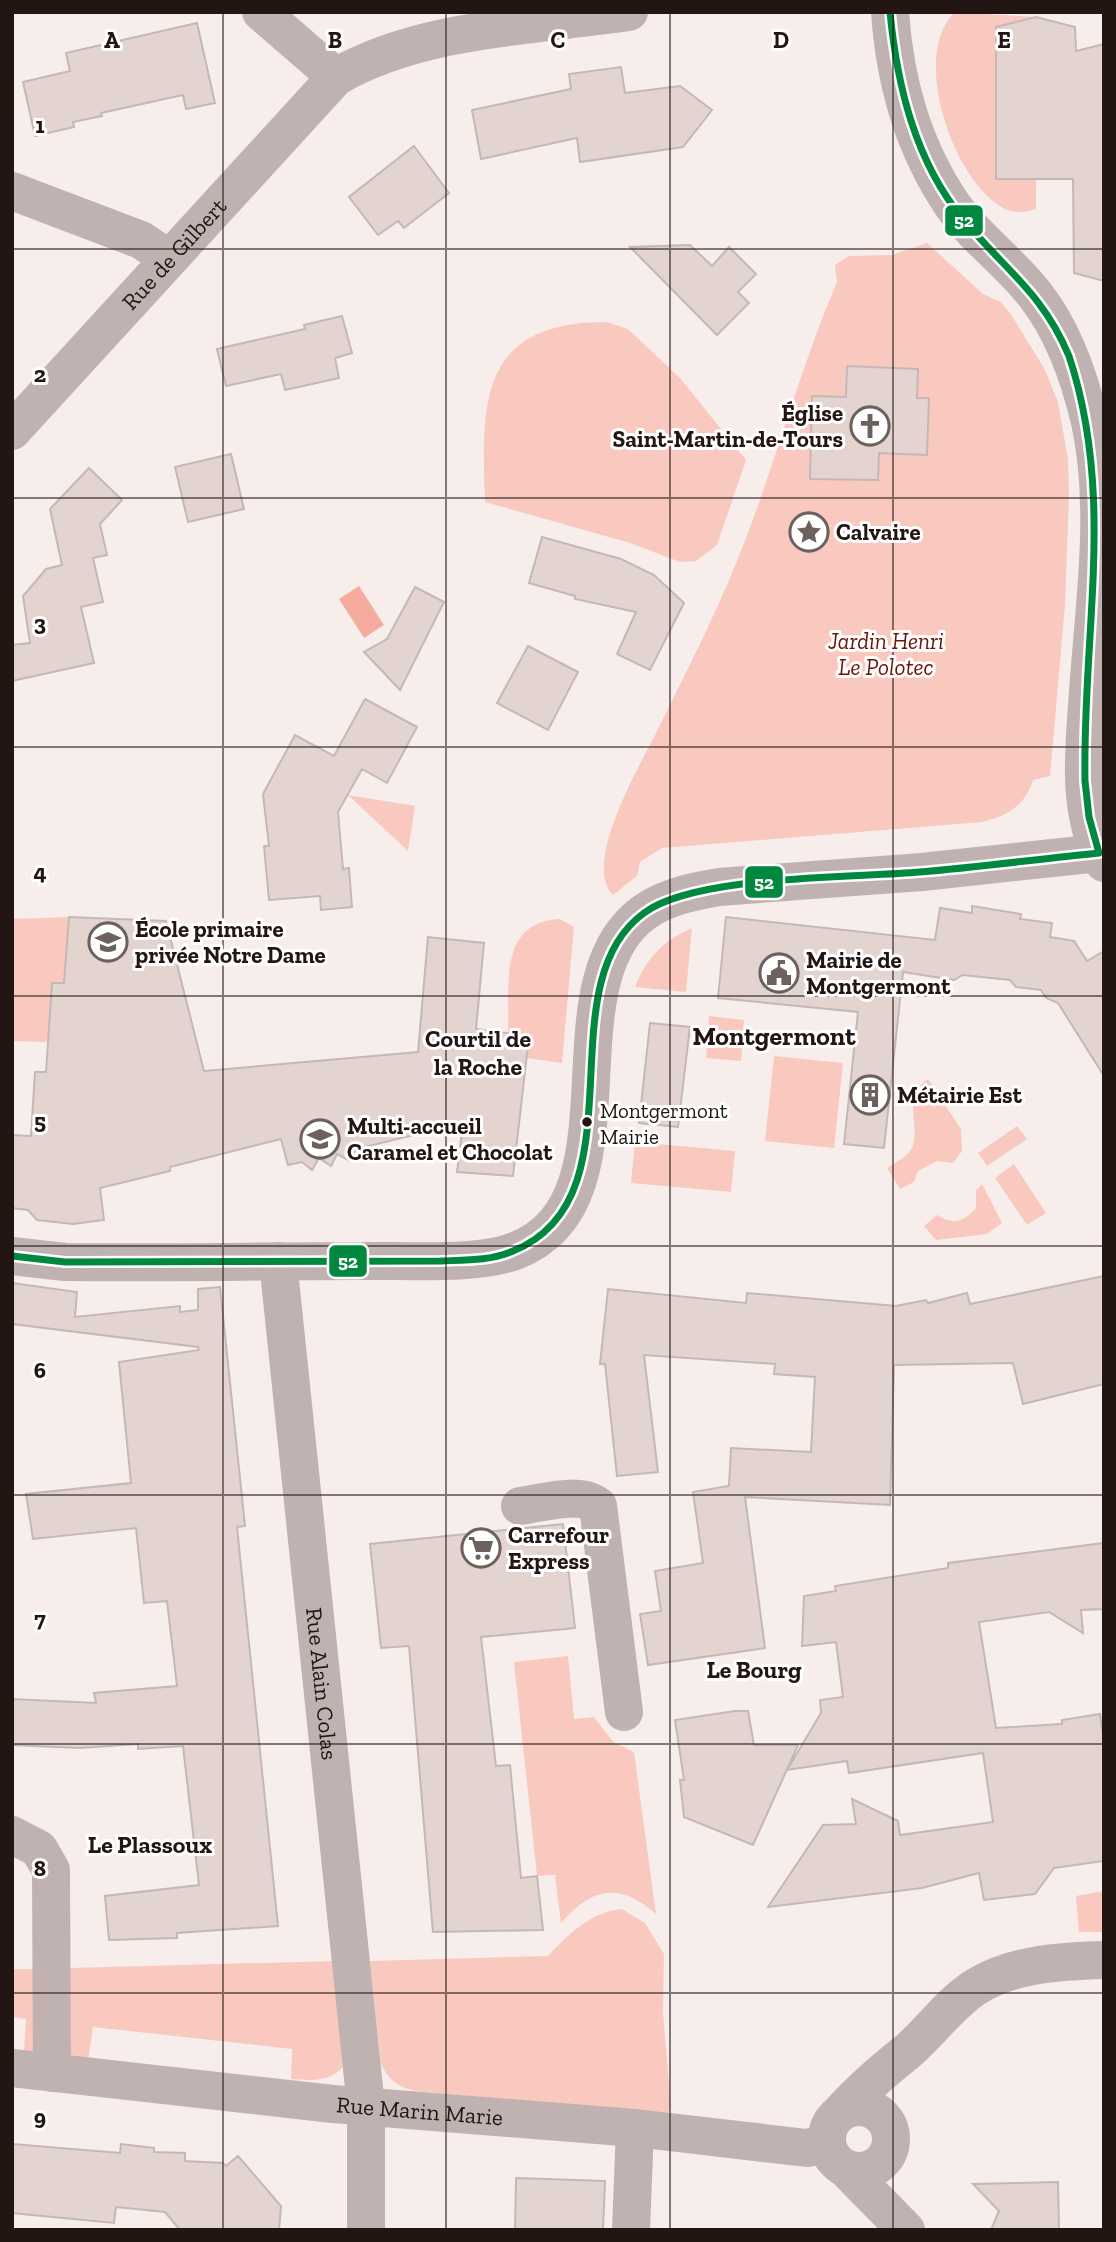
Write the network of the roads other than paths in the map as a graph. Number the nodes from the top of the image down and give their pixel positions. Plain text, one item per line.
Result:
1 (261, 12) edge
2 (629, 12) edge
3 (890, 12) edge
4 (336, 77) junction
5 (12, 191) edge
6 (168, 258) junction
7 (12, 431) edge
8 (1101, 858) edge
9 (12, 1256) edge
10 (278, 1261) junction
11 (520, 1506) dead end
12 (624, 1712) dead end
13 (12, 1835) edge
14 (1104, 1960) edge
15 (910, 2049) junction
16 (12, 2068) edge
17 (52, 2073) junction
18 (366, 2107) junction
19 (635, 2128) junction
20 (838, 2141) junction
21 (889, 2141) junction
22 (366, 2230) edge
23 (631, 2230) edge
24 (906, 2230) edge
25 (915, 2230) edge

1 - 4 street
2 - 4 street, Rue de Gilbert
3 - 8 street
4 - 6 street, Rue de Gilbert
5 - 6 street
6 - 7 street, Rue de Gilbert
8 - 10 street
9 - 10 street
10 - 18 street, Rue Alain Colas
11 - 12 street
13 - 17 street
14 - 15 street
15 - 20 street
15 - 21 street
16 - 17 street, Rue Marin Marie
17 - 18 street, Rue Marin Marie
18 - 19 street, Rue Marin Marie
18 - 22 street, Rue Alain Colas
19 - 20 street, Rue Marin Marie
19 - 23 street
20 - 21 street
20 - 21 street
20 - 24 street
21 - 25 street

